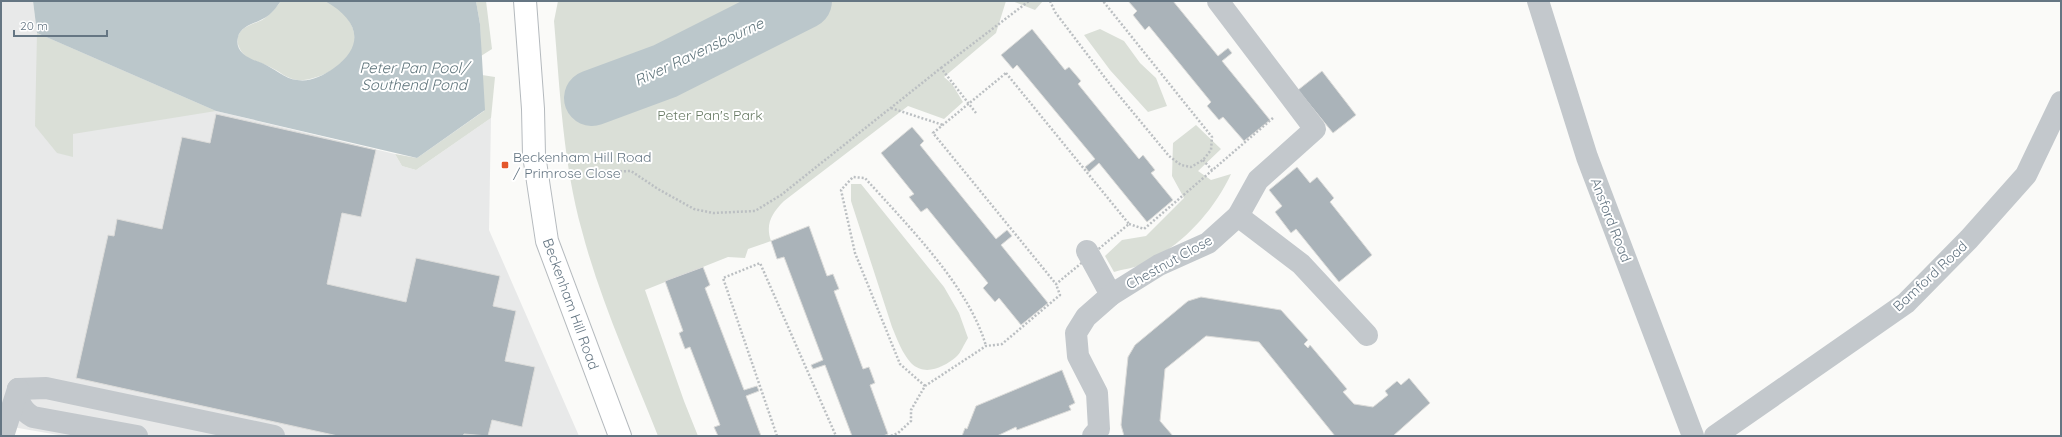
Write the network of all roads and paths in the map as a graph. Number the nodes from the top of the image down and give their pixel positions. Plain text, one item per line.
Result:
1 (525, 1) edge
2 (1029, 1) edge
3 (1050, 1) edge
4 (1103, 1) edge
5 (1218, 1) edge
6 (1538, 1) edge
7 (941, 68) junction
8 (1293, 102) junction
9 (2061, 102) edge
10 (968, 104) junction
11 (890, 108) junction
12 (976, 113) dead end
13 (943, 125) junction
14 (1203, 160) junction
15 (1212, 170) junction
16 (564, 173) dead end
17 (1238, 216) junction
18 (1129, 224) junction
19 (1088, 254) junction
20 (1056, 284) junction
21 (1111, 295) junction
22 (1367, 335) dead end
23 (986, 346) junction
24 (925, 386) junction
25 (18, 389) junction
26 (899, 434) edge
27 (3, 436) edge
28 (137, 436) edge
29 (274, 436) edge
30 (620, 436) edge
31 (777, 436) edge
32 (836, 436) edge
33 (891, 436) edge
34 (1093, 436) edge
35 (1693, 436) edge
36 (1715, 436) edge

1 - 30 main road, Beckenham Hill Road
2 - 7 path
3 - 14 path
4 - 14 path
5 - 8 street, Chestnut Close
6 - 35 street, Ansford Road
7 - 10 path
7 - 11 path
8 - 15 path
8 - 17 street, Chestnut Close
9 - 36 street, Bamford Road
10 - 12 path
10 - 13 path
10 - 18 path
11 - 13 path
11 - 16 path
13 - 20 path
14 - 15 path
15 - 18 path
17 - 21 street, Chestnut Close
17 - 22 street
18 - 19 path
19 - 20 path
19 - 21 street
20 - 23 path
21 - 34 street, Chestnut Close
23 - 24 path
23 - 24 path
24 - 26 path
25 - 27 street
25 - 28 street
25 - 29 street
26 - 33 path
31 - 32 path

